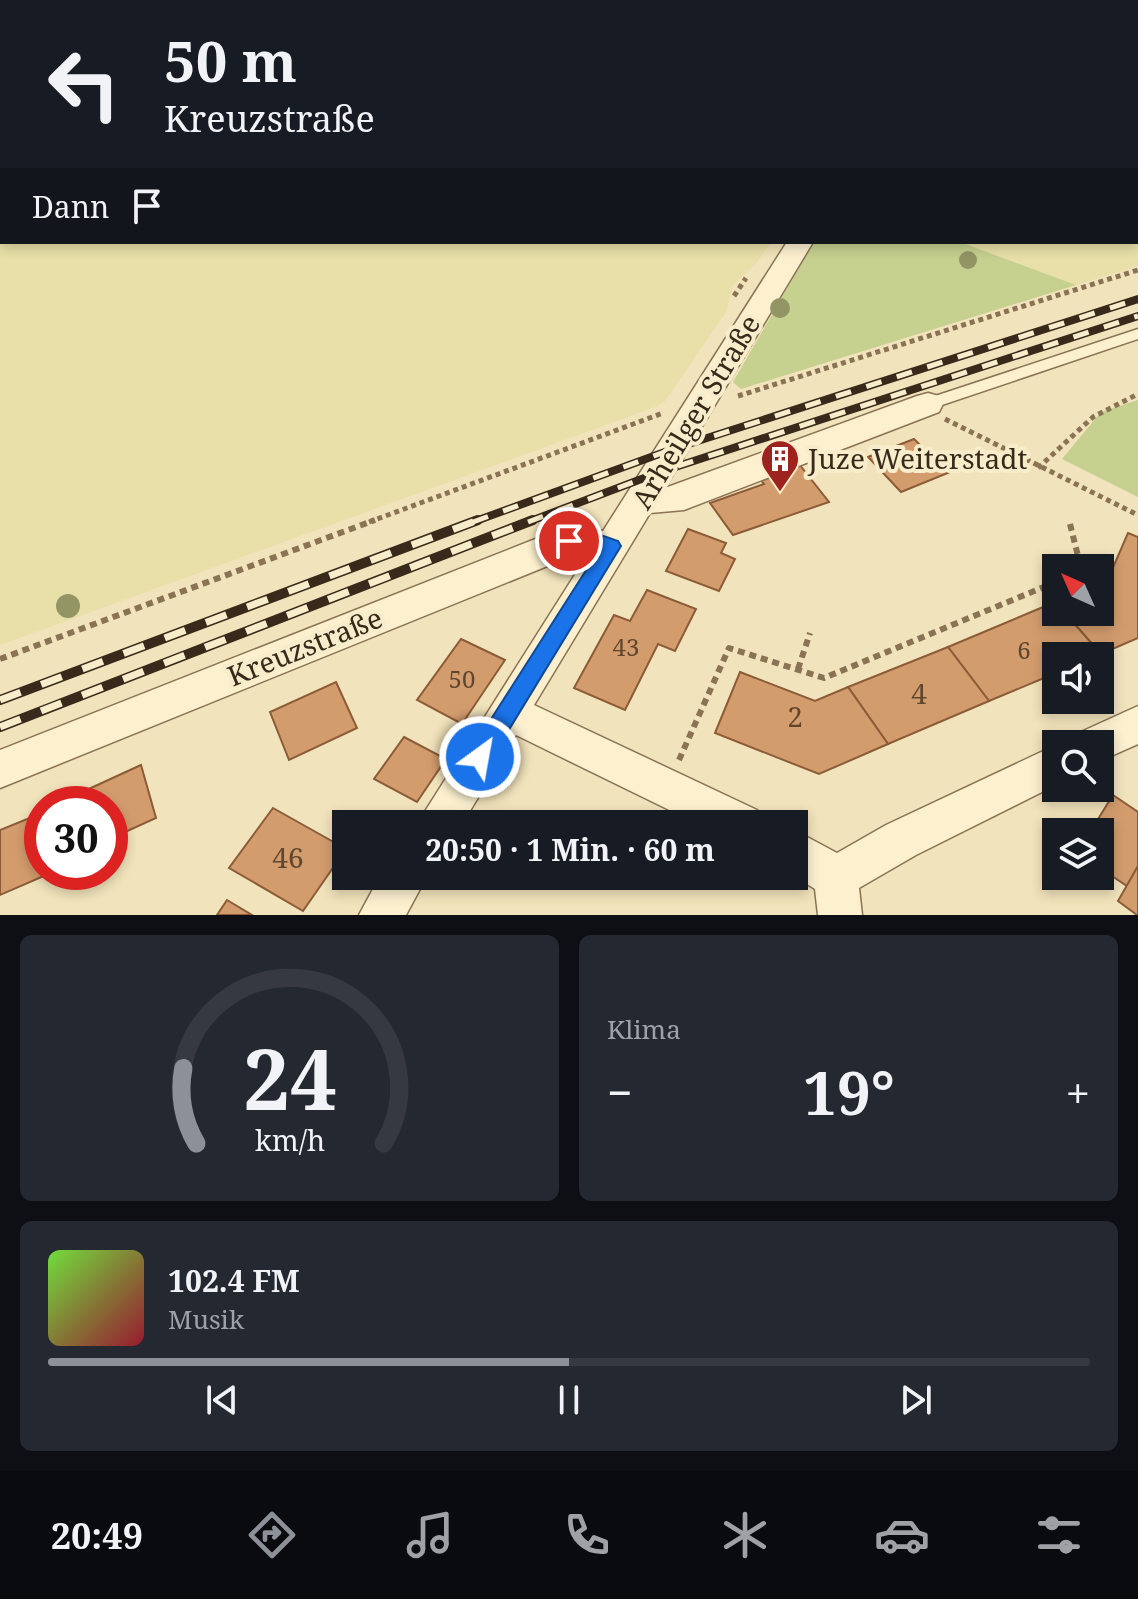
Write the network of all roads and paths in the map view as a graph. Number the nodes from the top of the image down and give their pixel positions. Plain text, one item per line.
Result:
1 (799, 244) edge
2 (1138, 270) edge
3 (1138, 334) edge
4 (1138, 394) edge
5 (928, 404) junction
6 (694, 410) junction
7 (1038, 468) junction
8 (644, 500) junction
9 (1138, 515) edge
10 (1070, 524) dead end
11 (611, 546) junction
12 (1078, 554) edge
13 (1042, 588) edge
14 (810, 633) dead end
15 (0, 659) edge
16 (798, 669) junction
17 (508, 712) junction
18 (0, 769) edge
19 (1042, 772) edge
20 (667, 787) junction
21 (447, 810) edge
22 (714, 810) edge
23 (808, 865) edge
24 (396, 890) edge
25 (838, 896) edge
26 (381, 915) edge

1 - 6 street, Arheilger Straße
2 - 6 path
3 - 5 lane
4 - 7 path
5 - 7 path
5 - 8 street
6 - 8 street, Arheilger Straße
6 - 15 path
7 - 9 path
8 - 11 street, Arheilger Straße
10 - 12 path
11 - 17 street, Arheilger Straße
11 - 18 street, Kreuzstraße
13 - 16 path
14 - 16 path
16 - 20 path
17 - 20 street
17 - 21 street, Arheilger Straße
19 - 25 street
20 - 22 street
23 - 25 street
24 - 26 street

